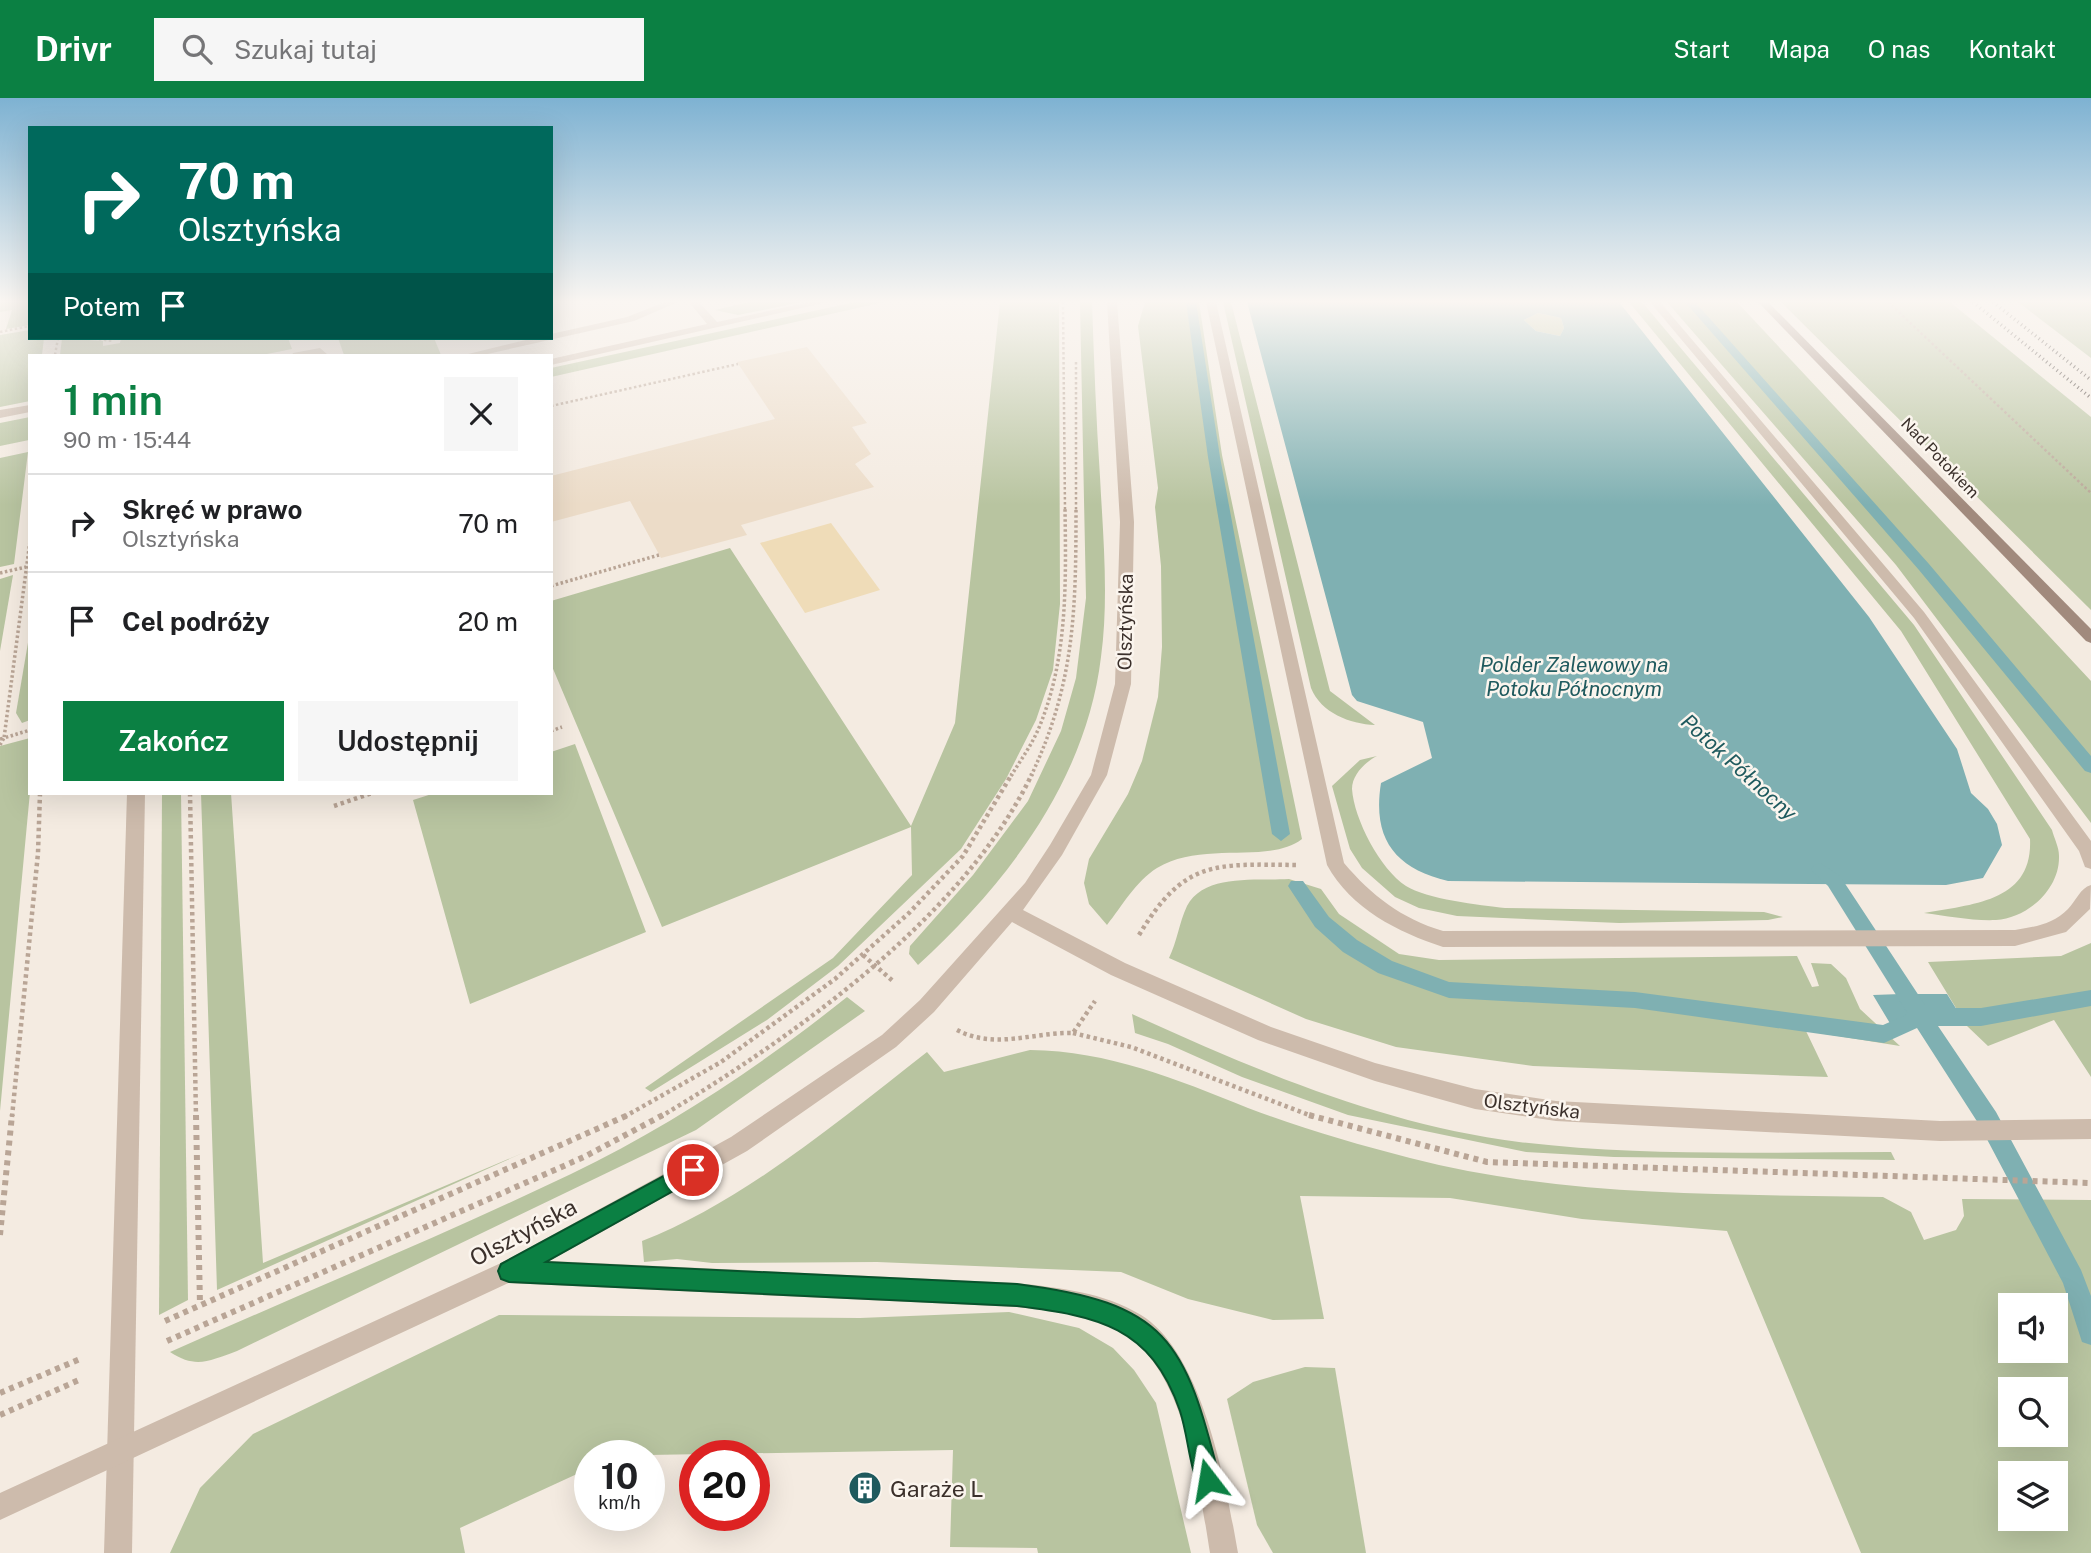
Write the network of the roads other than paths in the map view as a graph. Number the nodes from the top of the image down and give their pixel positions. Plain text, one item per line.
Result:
1 (1117, 370) edge
2 (1226, 370) edge
3 (1712, 370) edge
4 (1829, 370) edge
5 (28, 408) edge
6 (0, 414) edge
7 (2091, 638) edge
8 (136, 795) edge
9 (2091, 862) edge
10 (2091, 892) edge
11 (1010, 912) junction
12 (2091, 1129) edge
13 (509, 1271) junction
14 (118, 1452) junction
15 (0, 1507) edge
16 (118, 1553) edge
17 (1224, 1553) edge

1 - 11 street, Olsztyńska
2 - 10 street
3 - 9 street
4 - 7 main road, Nad Potokiem
5 - 6 street
8 - 14 street
11 - 12 street, Olsztyńska
11 - 13 street, Olsztyńska
13 - 14 street, Olsztyńska
13 - 17 street
14 - 15 street, Olsztyńska
14 - 16 street

